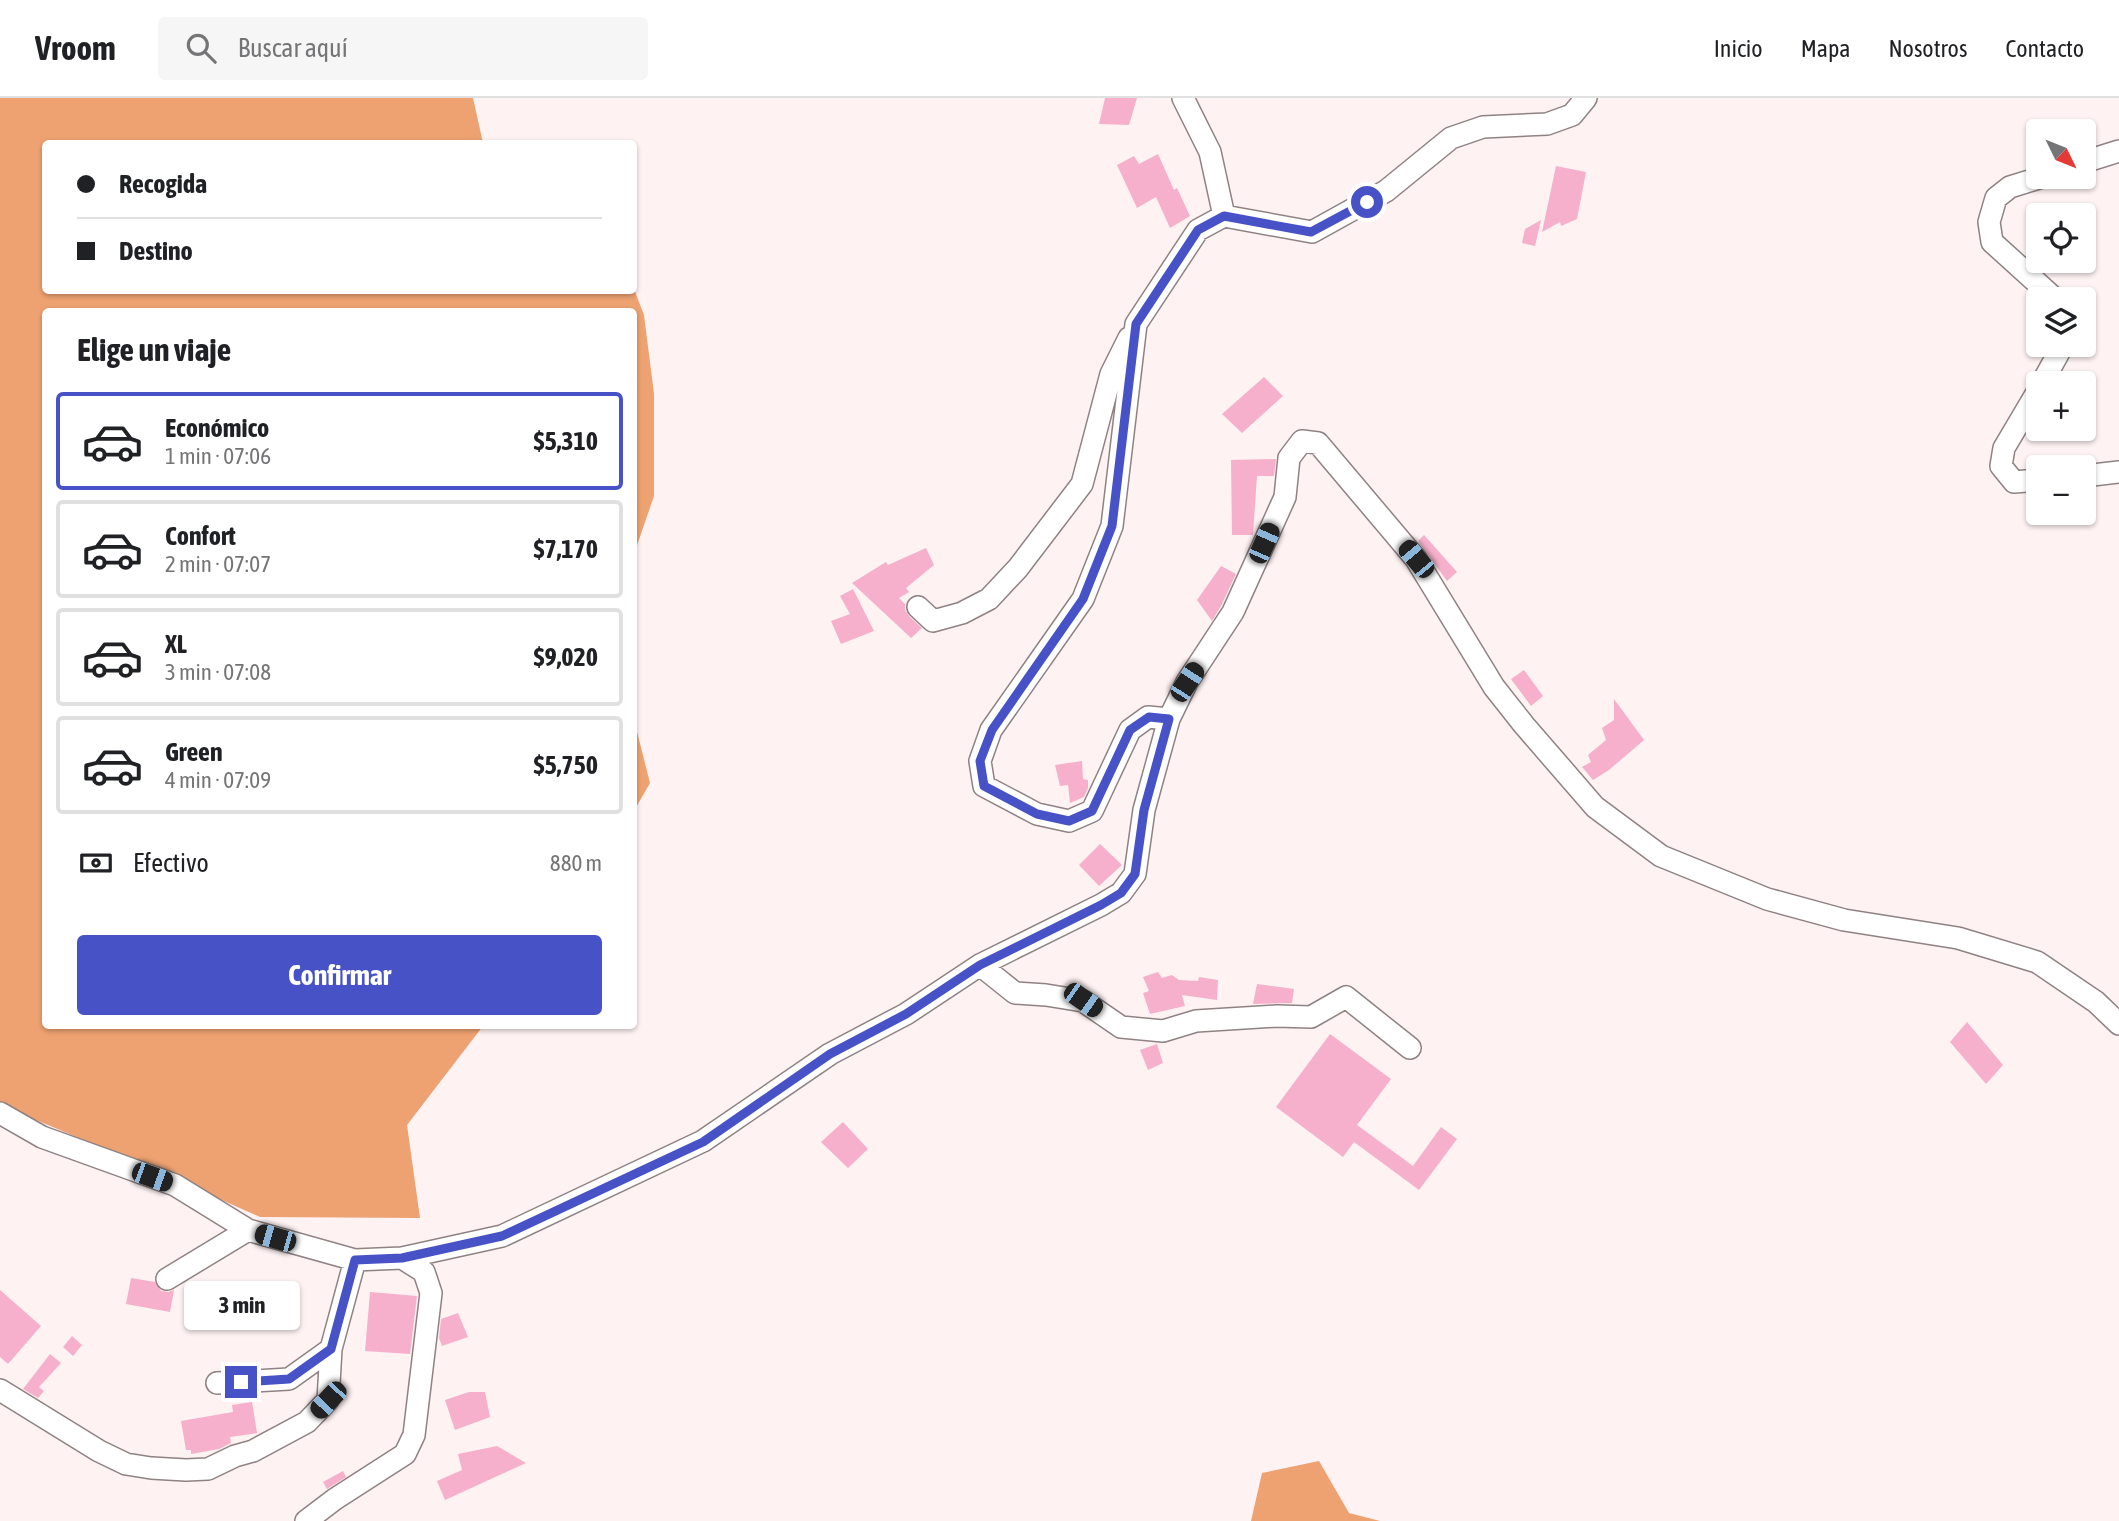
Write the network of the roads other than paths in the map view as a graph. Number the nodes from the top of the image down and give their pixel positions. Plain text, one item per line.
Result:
1 (1183, 98) edge
2 (1586, 98) edge
3 (2119, 151) edge
4 (2096, 158) edge
5 (2026, 182) edge
6 (1224, 216) junction
7 (2042, 287) edge
8 (1136, 324) junction
9 (2026, 411) edge
10 (2119, 472) edge
11 (2096, 475) edge
12 (2026, 481) edge
13 (918, 607) dead end
14 (1169, 719) junction
15 (980, 965) junction
16 (2119, 1024) edge
17 (1409, 1048) dead end
18 (0, 1113) edge
19 (248, 1230) junction
20 (402, 1258) junction
21 (355, 1260) junction
22 (167, 1279) dead end
23 (331, 1349) junction
24 (217, 1383) dead end
25 (0, 1390) edge
26 (306, 1521) edge

1 - 6 street
2 - 6 street
3 - 4 street
5 - 7 street
6 - 8 street
8 - 13 street
8 - 14 street
9 - 12 street
10 - 11 street
14 - 15 street
14 - 16 street
15 - 17 street
15 - 20 street
18 - 19 street
19 - 21 street
19 - 22 street
20 - 21 street
20 - 26 street
21 - 23 street
23 - 24 street
23 - 25 street

